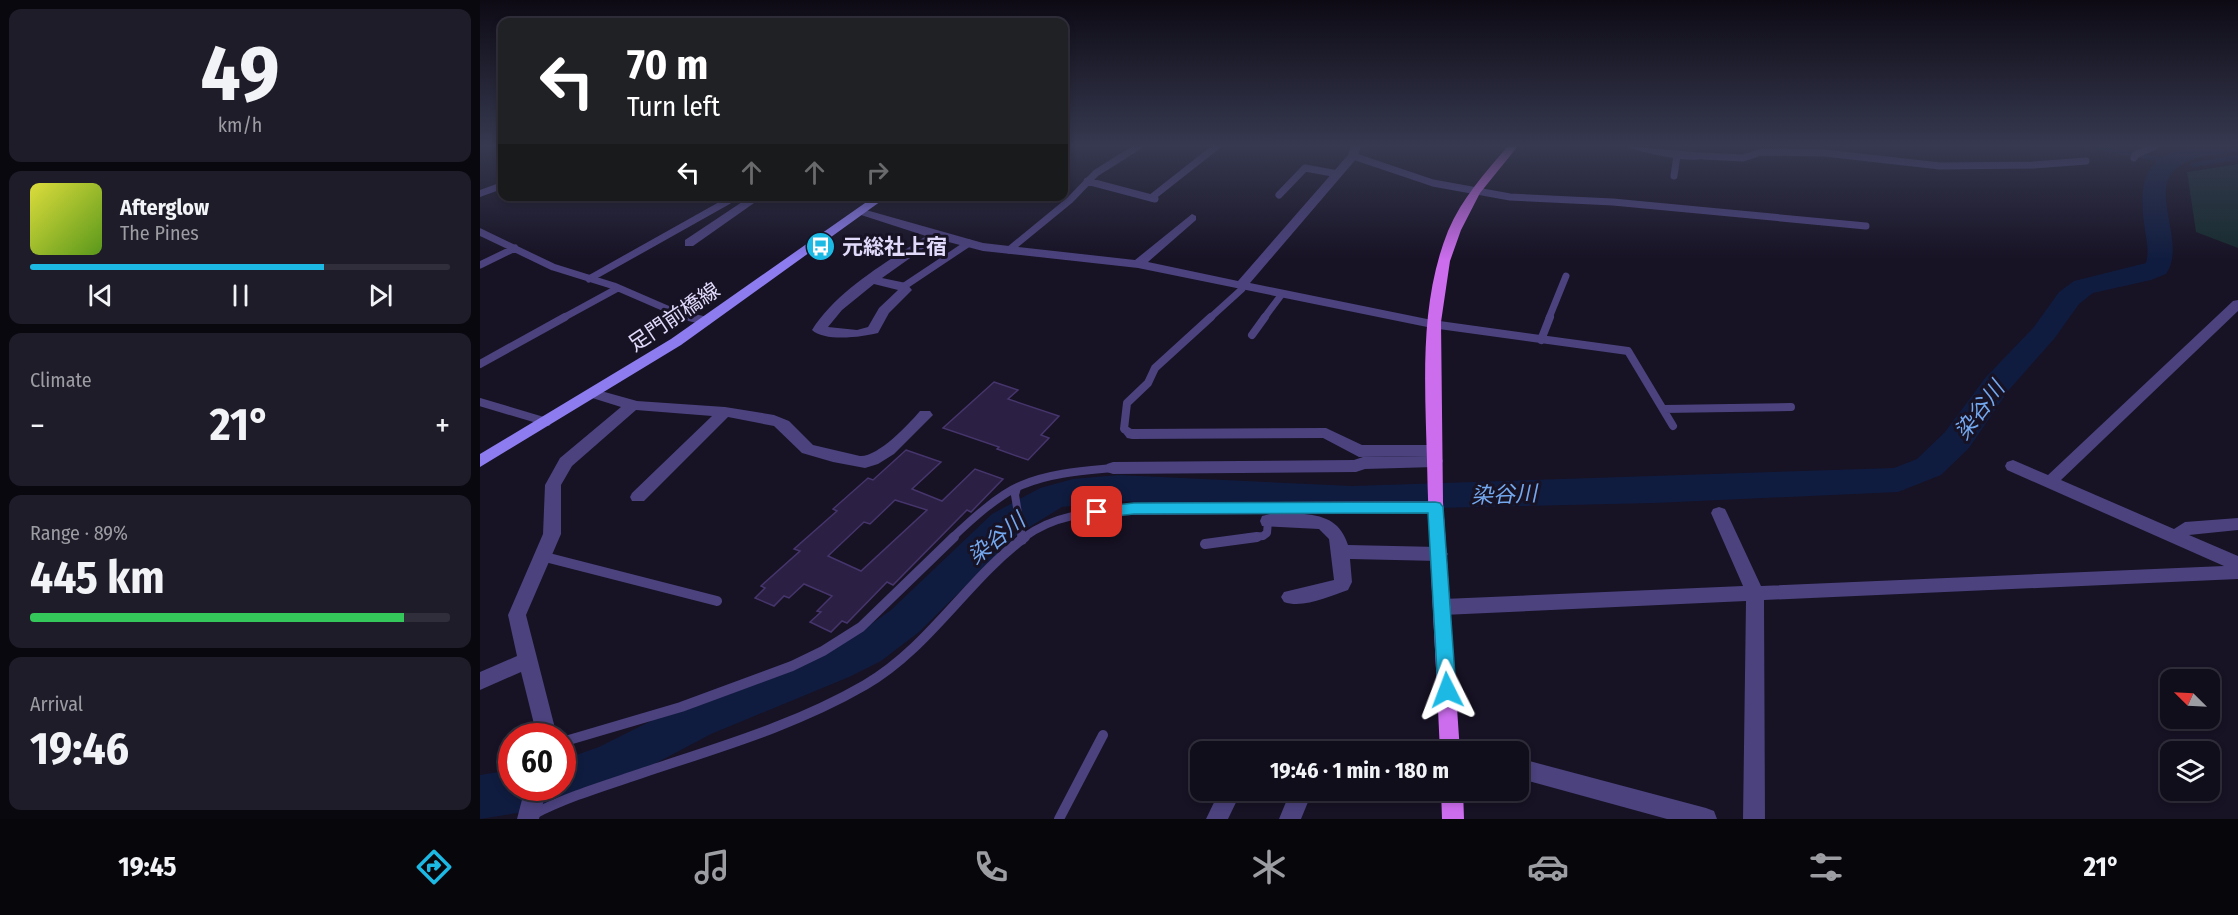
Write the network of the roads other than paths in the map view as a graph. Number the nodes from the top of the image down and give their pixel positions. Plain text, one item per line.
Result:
1 (1084, 184) edge
2 (1099, 184) edge
3 (1171, 184) edge
4 (1289, 184) edge
5 (1329, 184) edge
6 (1440, 184) edge
7 (1482, 184) edge
8 (498, 187) edge
9 (1476, 191) junction
10 (480, 194) edge
11 (1279, 195) dead end
12 (728, 201) edge
13 (752, 201) edge
14 (876, 201) edge
15 (862, 212) junction
16 (1192, 218) dead end
17 (1866, 226) dead end
18 (480, 232) edge
19 (935, 235) junction
20 (689, 243) dead end
21 (969, 243) junction
22 (515, 248) junction
23 (1009, 250) junction
24 (1138, 264) junction
25 (480, 265) edge
26 (1566, 276) dead end
27 (589, 279) junction
28 (872, 280) junction
29 (1242, 284) junction
30 (903, 287) junction
31 (618, 288) junction
32 (1282, 294) junction
33 (2238, 304) edge
34 (707, 321) junction
35 (1432, 324) junction
36 (1252, 335) dead end
37 (1541, 339) junction
38 (480, 364) edge
39 (594, 394) junction
40 (480, 402) edge
41 (633, 405) junction
42 (1791, 407) dead end
43 (1664, 409) junction
44 (725, 412) junction
45 (924, 415) dead end
46 (547, 422) junction
47 (1673, 426) dead end
48 (1132, 434) joint
49 (1436, 460) junction
50 (480, 461) edge
51 (2013, 466) dead end
52 (1113, 468) joint
53 (2051, 483) junction
54 (1016, 491) junction
55 (638, 497) dead end
56 (1435, 505) junction
57 (1134, 509) joint
58 (1719, 513) dead end
59 (1268, 521) joint
60 (2238, 524) edge
61 (2176, 537) junction
62 (1021, 538) junction
63 (1205, 544) dead end
64 (1340, 552) junction
65 (1439, 554) junction
66 (542, 558) junction
67 (2238, 564) edge
68 (2238, 572) edge
69 (1755, 593) junction
70 (1290, 597) dead end
71 (717, 601) dead end
72 (1443, 607) junction
73 (529, 660) junction
74 (480, 681) edge
75 (544, 723) edge
76 (1103, 735) dead end
77 (576, 738) edge
78 (1449, 741) edge
79 (1529, 771) edge
80 (1226, 801) edge
81 (1297, 801) edge
82 (1452, 801) edge
83 (528, 815) edge
84 (1059, 819) edge
85 (1217, 819) edge
86 (1290, 819) edge
87 (1453, 819) edge
88 (1706, 819) edge
89 (1754, 819) edge

1 - 23 lane
2 - 3 lane
4 - 11 lane
5 - 29 street
6 - 9 lane
7 - 9 main road
8 - 10 street
9 - 17 lane
9 - 35 main road
12 - 27 lane
13 - 20 street
14 - 15 main road, 足門前橋線
15 - 19 street
15 - 34 main road, 足門前橋線
16 - 24 street
18 - 22 lane
19 - 21 street
19 - 28 street
21 - 23 street
21 - 30 lane
22 - 25 lane
22 - 27 lane
23 - 24 street
24 - 29 street
26 - 37 lane
27 - 31 lane
28 - 30 street
28 - 30 street
29 - 32 street
29 - 48 lane
31 - 34 lane
31 - 38 lane
32 - 35 street
32 - 36 lane
33 - 53 street
34 - 39 main road, 足門前橋線
35 - 37 lane
35 - 49 main road
37 - 43 lane
39 - 41 street
39 - 46 main road, 足門前橋線
40 - 46 lane
41 - 44 street
41 - 66 street
42 - 43 lane
43 - 47 lane
44 - 45 street
44 - 55 street
46 - 50 main road, 足門前橋線
48 - 49 street
49 - 52 street
49 - 56 main road
51 - 53 street
52 - 54 lane
53 - 61 street
54 - 62 lane
54 - 77 lane
56 - 57 street
56 - 65 main road
57 - 62 lane
58 - 69 street
59 - 63 lane
59 - 64 street
60 - 61 street
61 - 67 street
62 - 83 lane
64 - 65 street
64 - 70 street
65 - 72 main road
66 - 71 lane
66 - 73 street
68 - 69 street
69 - 72 street
69 - 89 street
72 - 78 main road
73 - 74 street
73 - 75 street
76 - 84 lane
79 - 88 street
80 - 85 street
81 - 86 street
82 - 87 main road

